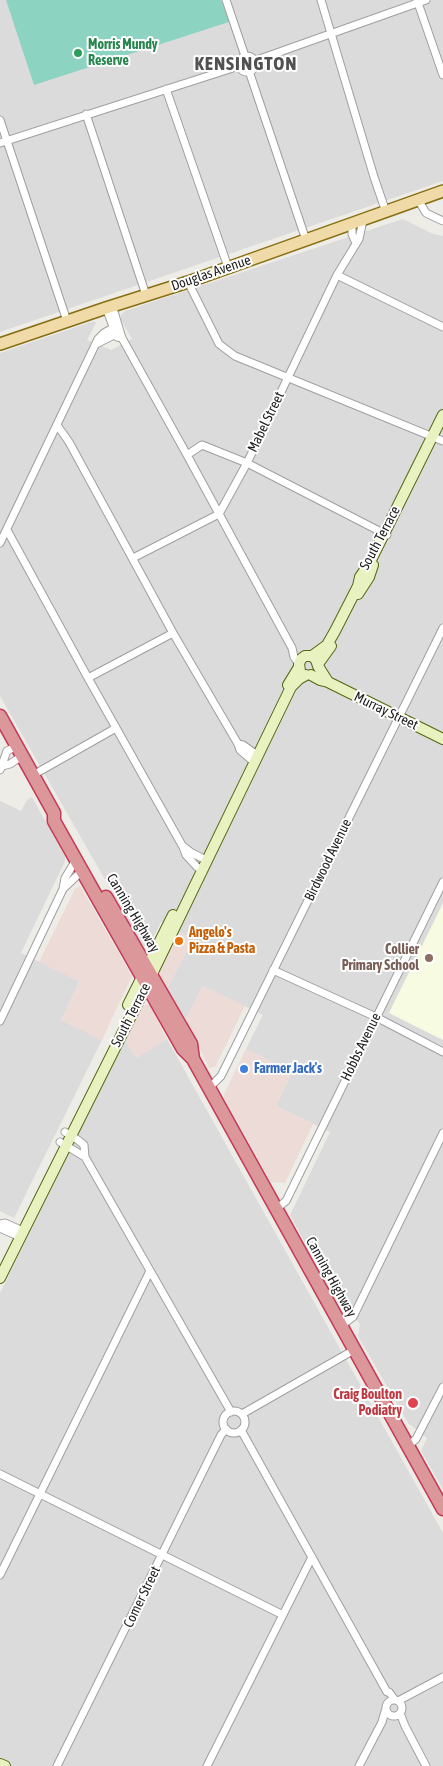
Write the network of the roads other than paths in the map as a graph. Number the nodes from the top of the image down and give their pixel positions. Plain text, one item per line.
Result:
1 (226, 0) edge
2 (321, 0) edge
3 (426, 0) edge
4 (418, 1) edge
5 (332, 33) junction
6 (245, 56) junction
7 (254, 60) junction
8 (239, 66) junction
9 (250, 71) junction
10 (443, 75) edge
11 (166, 89) junction
12 (86, 114) junction
13 (0, 120) edge
14 (3, 142) edge
15 (443, 193) edge
16 (420, 200) junction
17 (386, 212) junction
18 (363, 220) junction
19 (443, 221) edge
20 (352, 224) junction
21 (306, 240) junction
22 (356, 243) junction
23 (228, 267) junction
24 (337, 275) junction
25 (188, 282) junction
26 (146, 295) junction
27 (109, 306) junction
28 (67, 321) junction
29 (443, 327) edge
30 (118, 331) junction
31 (0, 344) edge
32 (287, 378) junction
33 (443, 415) edge
34 (443, 422) edge
35 (57, 425) junction
36 (437, 438) edge
37 (187, 455) junction
38 (246, 463) junction
39 (220, 514) junction
40 (7, 530) junction
41 (386, 534) junction
42 (0, 543) edge
43 (133, 558) junction
44 (443, 628) edge
45 (173, 633) junction
46 (308, 662) junction
47 (308, 675) junction
48 (88, 678) junction
49 (328, 682) junction
50 (0, 716) edge
51 (398, 717) junction
52 (116, 728) junction
53 (443, 739) edge
54 (19, 751) junction
55 (254, 757) junction
56 (1, 768) edge
57 (33, 775) junction
58 (54, 813) junction
59 (201, 863) junction
60 (79, 866) junction
61 (443, 882) edge
62 (63, 889) junction
63 (273, 970) junction
64 (147, 975) junction
65 (376, 1017) junction
66 (0, 1020) edge
67 (443, 1052) edge
68 (209, 1088) junction
69 (443, 1133) edge
70 (65, 1138) junction
71 (276, 1209) junction
72 (0, 1224) edge
73 (19, 1233) junction
74 (0, 1262) edge
75 (150, 1270) junction
76 (0, 1278) edge
77 (340, 1326) junction
78 (354, 1350) junction
79 (443, 1387) edge
80 (231, 1412) junction
81 (242, 1414) junction
82 (226, 1429) junction
83 (241, 1430) junction
84 (408, 1446) junction
85 (0, 1474) edge
86 (40, 1494) junction
87 (443, 1509) edge
88 (162, 1556) junction
89 (312, 1557) junction
90 (0, 1575) edge
91 (283, 1615) junction
92 (443, 1677) edge
93 (394, 1708) junction
94 (0, 1764) edge
95 (4, 1766) edge
96 (58, 1766) edge
97 (207, 1766) edge
98 (359, 1766) edge
99 (426, 1766) edge

1 - 6 street
2 - 5 street
3 - 4 street
4 - 5 street
4 - 10 street
5 - 7 street
5 - 17 street
6 - 7 street
6 - 8 street
7 - 9 street
8 - 9 street
8 - 11 street
9 - 21 street
11 - 12 street
11 - 23 street
12 - 14 street
12 - 26 street
13 - 14 street
14 - 28 street
15 - 16 main road, Douglas Avenue
16 - 17 main road, Douglas Avenue
16 - 19 street
17 - 18 main road, Douglas Avenue
18 - 20 main road, Douglas Avenue
18 - 22 street, Mabel Street
20 - 21 main road, Douglas Avenue
20 - 22 street
21 - 23 main road, Douglas Avenue
22 - 24 street, Mabel Street
23 - 25 main road, Douglas Avenue
24 - 29 street
24 - 32 street, Mabel Street
25 - 26 main road, Douglas Avenue
25 - 32 street
26 - 27 main road, Douglas Avenue
27 - 28 main road, Douglas Avenue
27 - 30 street
28 - 31 main road, Douglas Avenue
30 - 35 street
30 - 37 street
32 - 36 street
32 - 38 street, Mabel Street
33 - 36 main road, South Terrace
34 - 36 main road, South Terrace
35 - 40 street
35 - 43 street
36 - 41 main road, South Terrace
37 - 38 street
37 - 39 street
38 - 39 street, Mabel Street
38 - 41 street
39 - 43 street
39 - 46 street
40 - 42 street
40 - 48 street
41 - 46 main road, South Terrace
43 - 45 street
44 - 51 street, Birdwood Avenue
45 - 48 street
45 - 55 street
46 - 47 main road
46 - 47 main road, South Terrace
46 - 49 main road
46 - 55 main road, South Terrace
47 - 49 main road, Murray Street
47 - 55 main road, South Terrace
48 - 52 street
49 - 51 main road, Murray Street
50 - 54 highway, Canning Highway
51 - 53 main road, Murray Street
51 - 63 street, Birdwood Avenue
52 - 57 street
52 - 59 street
54 - 56 street
54 - 56 street
54 - 57 highway, Canning Highway
55 - 59 main road, South Terrace
57 - 58 highway, Canning Highway
58 - 60 highway, Canning Highway
58 - 64 highway, Canning Highway
59 - 64 main road, South Terrace
60 - 62 street
60 - 62 street
60 - 64 highway, Canning Highway
61 - 65 street, Hobbs Avenue
62 - 66 street
63 - 65 street
63 - 68 street, Birdwood Avenue
64 - 68 highway, Canning Highway
64 - 70 main road, South Terrace
65 - 67 street
65 - 71 street, Hobbs Avenue
68 - 71 highway, Canning Highway
69 - 77 street
70 - 73 main road, South Terrace
70 - 75 street
71 - 77 highway, Canning Highway
72 - 73 street
73 - 74 main road, South Terrace
73 - 76 main road, South Terrace
75 - 80 street
75 - 86 street
77 - 78 highway, Canning Highway
78 - 81 street
78 - 84 highway, Canning Highway
79 - 84 street
80 - 81 street
80 - 82 street
81 - 83 street
82 - 83 street
82 - 88 street, Comer Street
83 - 89 street
84 - 87 highway, Canning Highway
85 - 86 street
86 - 88 street
86 - 90 street
88 - 91 street
88 - 96 street, Comer Street
89 - 91 street
89 - 93 street
91 - 97 street
92 - 93 street
93 - 98 street
93 - 99 street
94 - 95 main road

